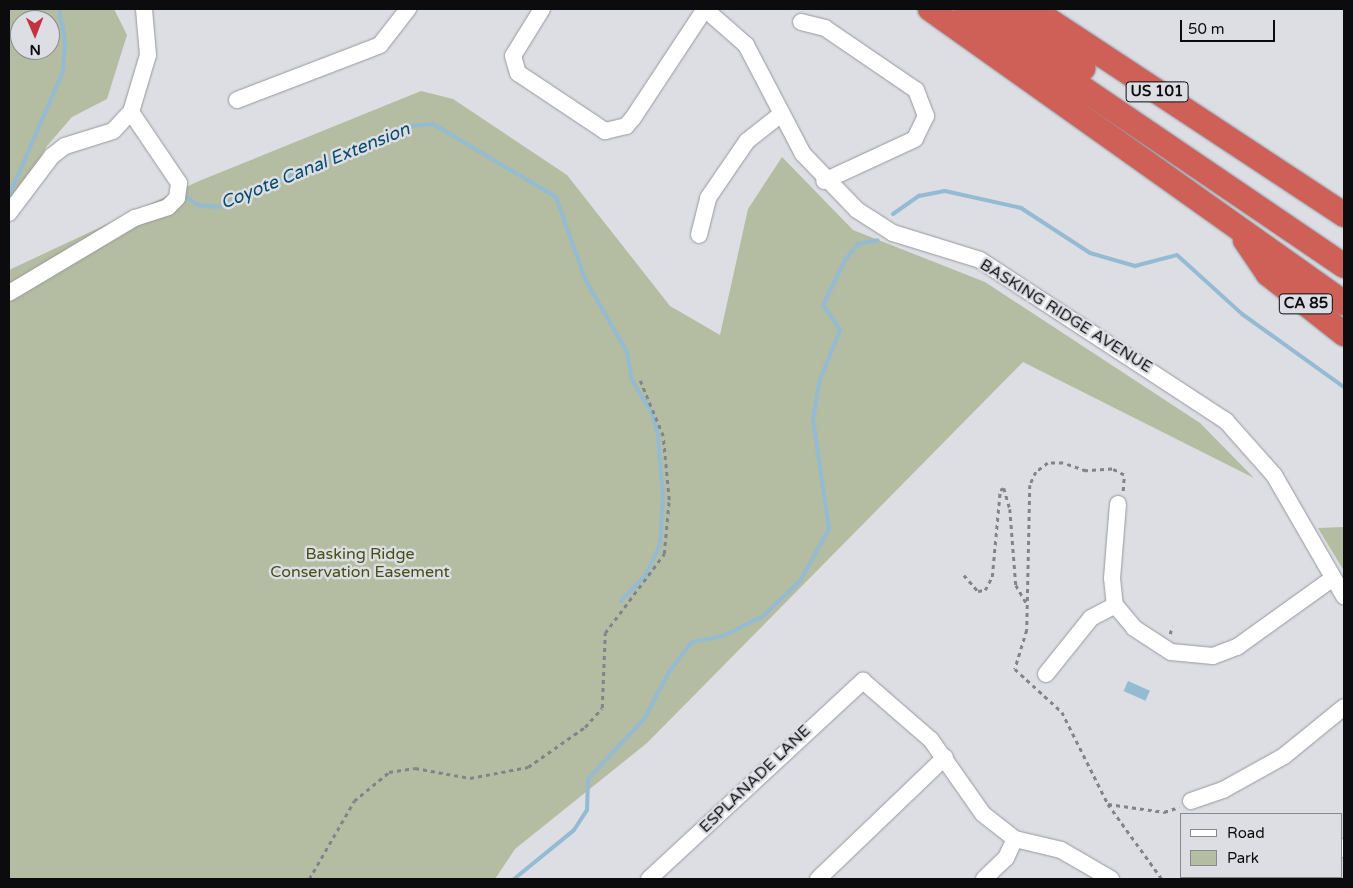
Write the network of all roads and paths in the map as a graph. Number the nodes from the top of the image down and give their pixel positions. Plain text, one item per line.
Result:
1 (144, 9) edge
2 (408, 9) edge
3 (542, 9) edge
4 (705, 9) edge
5 (930, 9) edge
6 (966, 9) edge
7 (999, 9) edge
8 (1032, 9) edge
9 (801, 22) dead end
10 (237, 100) dead end
11 (131, 112) junction
12 (780, 114) junction
13 (824, 181) junction
14 (9, 212) edge
15 (1344, 216) edge
16 (1236, 228) junction
17 (700, 235) dead end
18 (1344, 251) edge
19 (1344, 266) edge
20 (9, 293) edge
21 (1344, 303) edge
22 (1344, 334) edge
23 (639, 378) dead end
24 (1118, 504) joint
25 (964, 575) dead end
26 (1334, 578) junction
27 (1344, 596) edge
28 (1026, 602) junction
29 (1115, 605) junction
30 (1172, 626) dead end
31 (1169, 638) dead end
32 (1046, 674) dead end
33 (1344, 707) edge
34 (945, 757) junction
35 (1191, 801) dead end
36 (1108, 804) junction
37 (1164, 812) dead end
38 (1015, 839) junction
39 (309, 879) edge
40 (649, 879) edge
41 (818, 879) edge
42 (984, 879) edge
43 (1111, 879) edge
44 (1162, 879) edge

1 - 11 street
2 - 10 street
3 - 4 street
4 - 12 street, BASKING RIDGE AVENUE
5 - 16 highway
6 - 19 highway
7 - 18 highway
8 - 15 highway, US 101
9 - 13 street
11 - 14 street
11 - 20 street
12 - 13 street, BASKING RIDGE AVENUE
12 - 17 street
13 - 26 street, BASKING RIDGE AVENUE
16 - 21 highway
16 - 22 highway, CA 85
23 - 39 path
24 - 28 path
24 - 29 street
25 - 28 path
26 - 27 street, BASKING RIDGE AVENUE
26 - 29 street
28 - 36 path
29 - 32 street
30 - 31 path
33 - 35 street
34 - 38 street
34 - 40 street, ESPLANADE LANE
34 - 41 street
36 - 37 path
36 - 44 path
38 - 42 street
38 - 43 street

